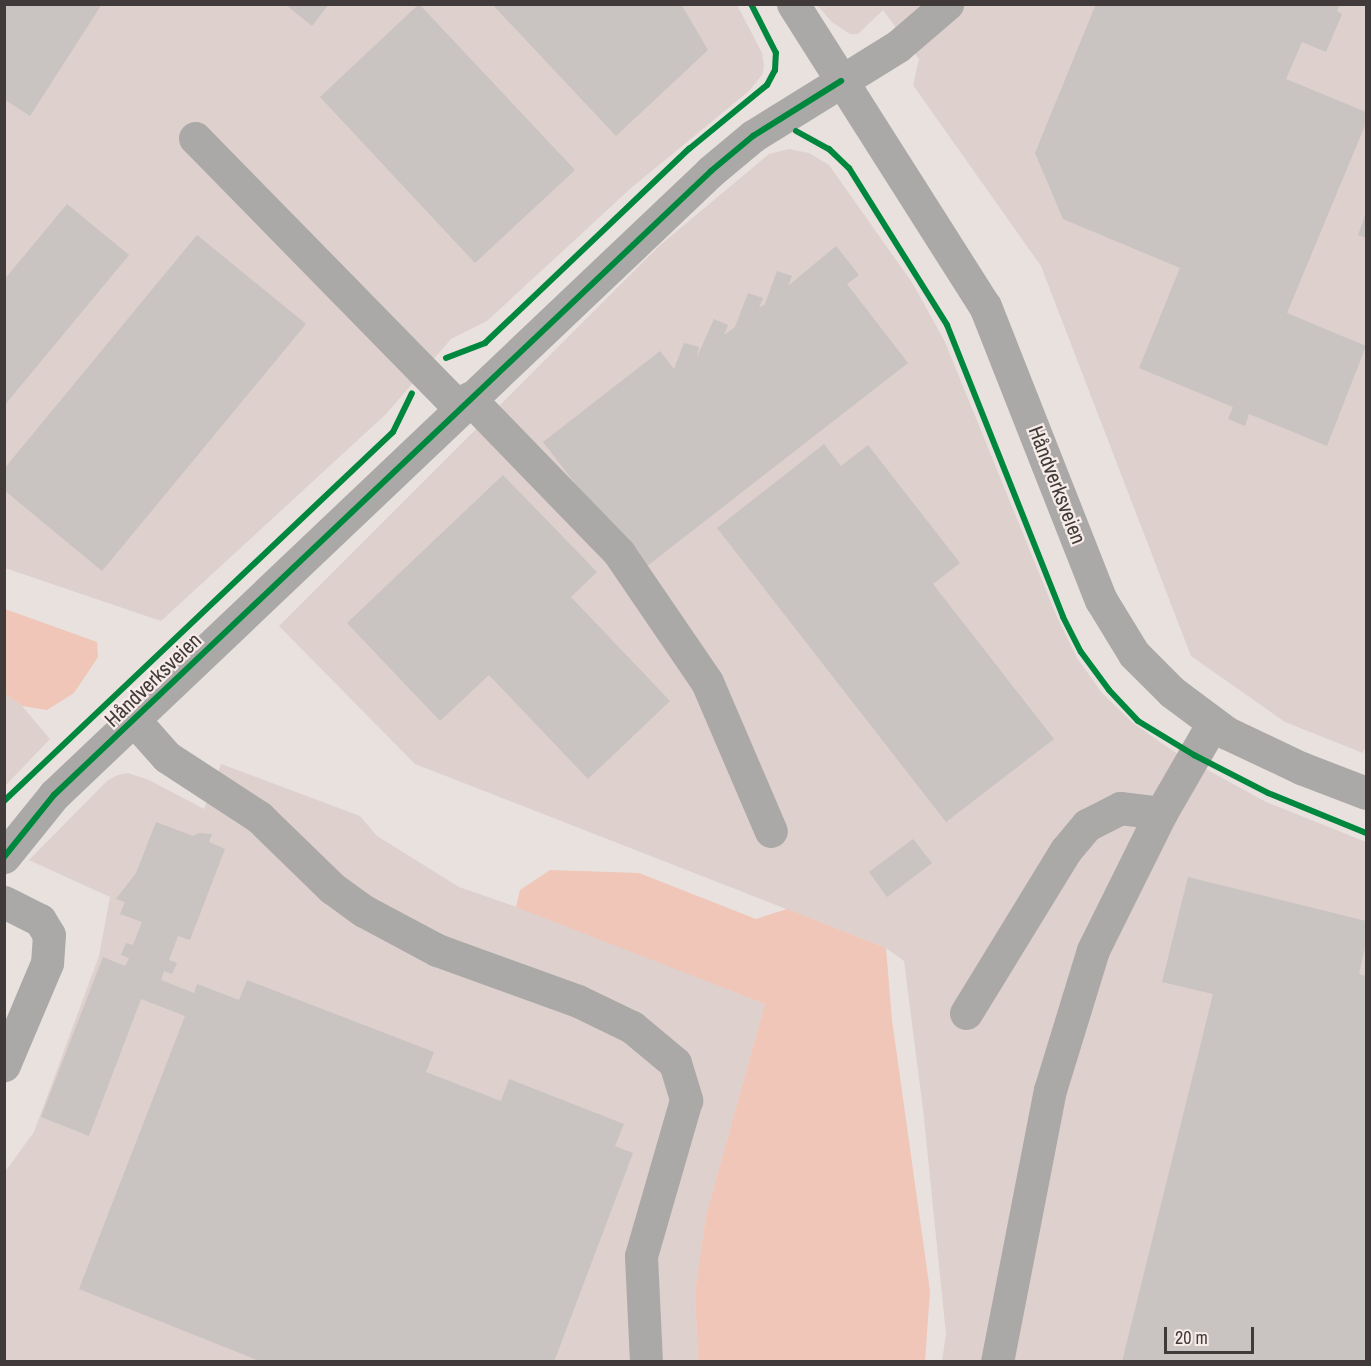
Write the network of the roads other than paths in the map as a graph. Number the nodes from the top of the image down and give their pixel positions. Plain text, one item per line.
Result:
1 (793, 4) edge
2 (947, 4) edge
3 (841, 81) junction
4 (195, 138) dead end
5 (464, 403) junction
6 (135, 721) junction
7 (1213, 723) junction
8 (1366, 793) edge
9 (1161, 813) junction
10 (771, 831) dead end
11 (4, 856) edge
12 (4, 903) edge
13 (966, 1013) dead end
14 (4, 1065) edge
15 (646, 1362) edge
16 (997, 1362) edge

1 - 3 street, Håndverksveien
2 - 3 street
3 - 5 street, Håndverksveien
3 - 7 street, Håndverksveien
4 - 5 street
5 - 6 street, Håndverksveien
5 - 10 street
6 - 11 street, Håndverksveien
6 - 15 street
7 - 8 street, Håndverksveien
7 - 9 street
9 - 13 street
9 - 16 street
12 - 14 street

